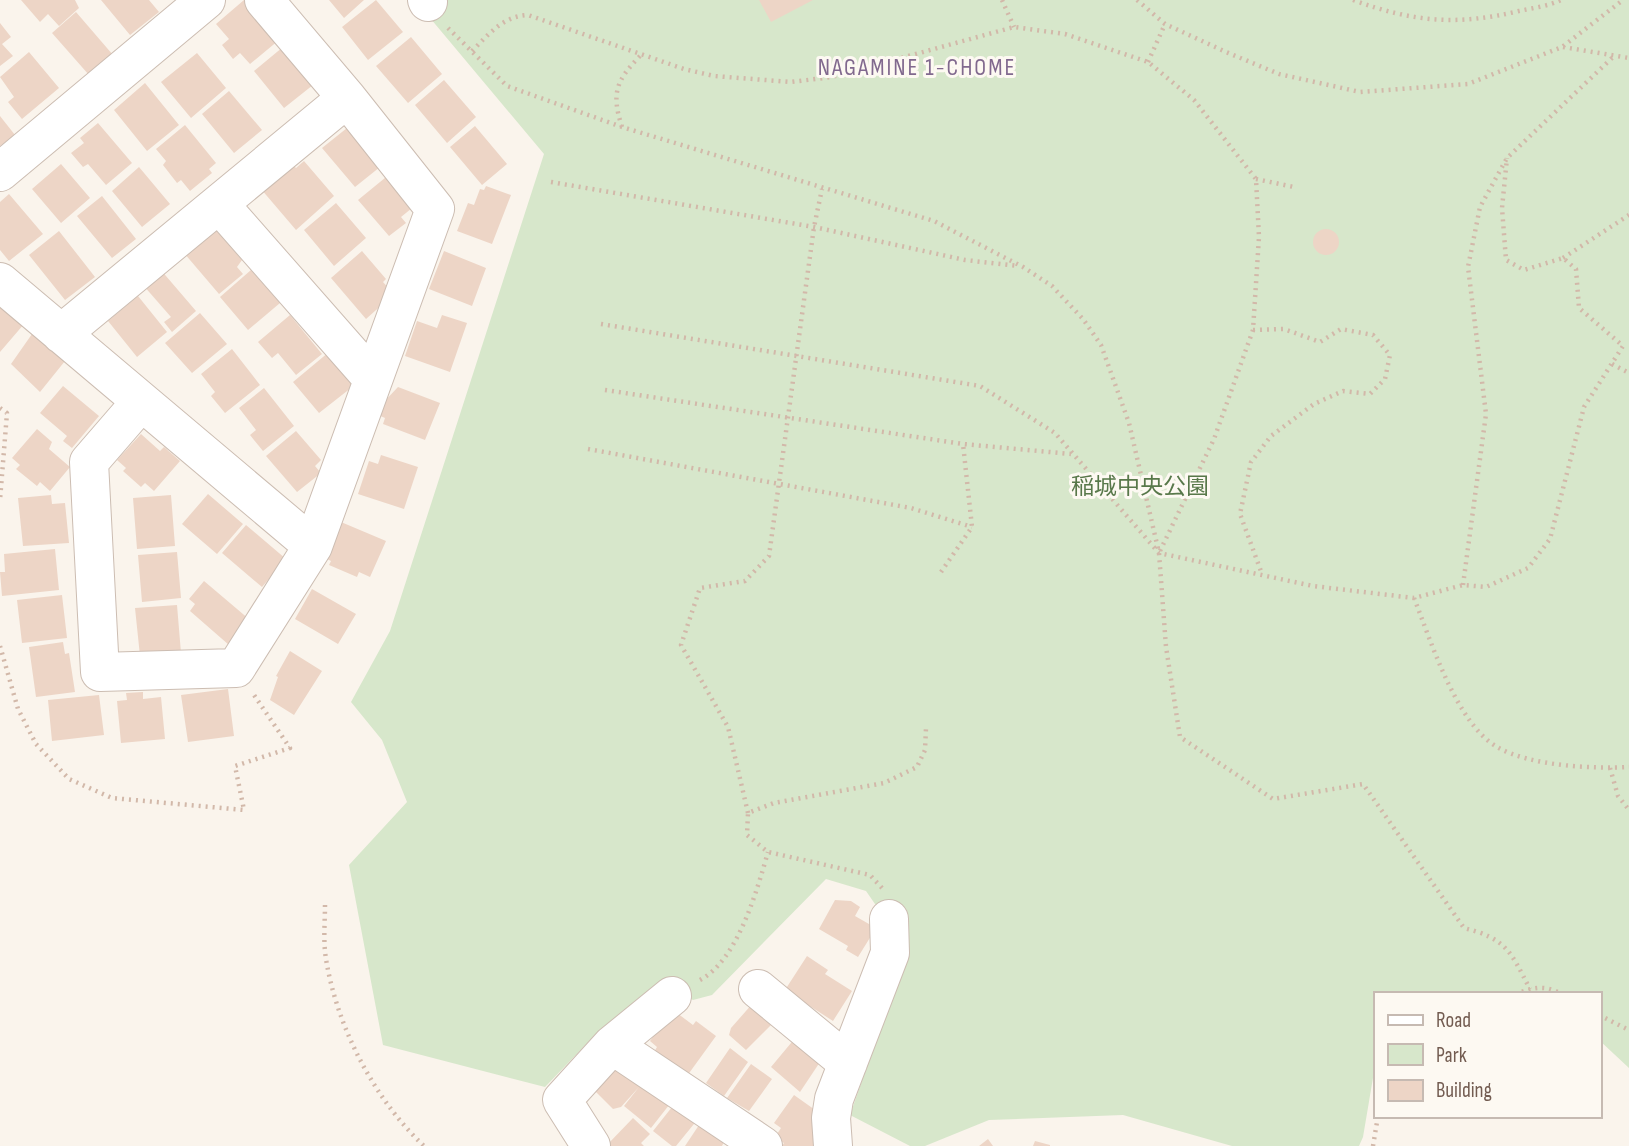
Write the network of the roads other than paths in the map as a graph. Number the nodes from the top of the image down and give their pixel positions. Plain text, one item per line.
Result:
1 (206, 0) edge
2 (264, 0) edge
3 (347, 97) junction
4 (0, 172) edge
5 (219, 204) junction
6 (0, 282) edge
7 (61, 334) junction
8 (372, 378) junction
9 (140, 403) junction
10 (313, 546) junction
11 (889, 919) road end
12 (758, 989) dead end
13 (672, 996) road end
14 (611, 1045) junction
15 (848, 1063) junction
16 (591, 1146) edge
17 (763, 1146) edge
18 (834, 1146) edge

1 - 4 street
2 - 3 street
3 - 5 street
3 - 8 street
5 - 7 street
5 - 8 street
6 - 7 street
7 - 9 street
8 - 10 street
9 - 10 street
9 - 10 street
11 - 15 street
12 - 15 street
13 - 14 street
14 - 16 street
14 - 17 street
15 - 18 street

